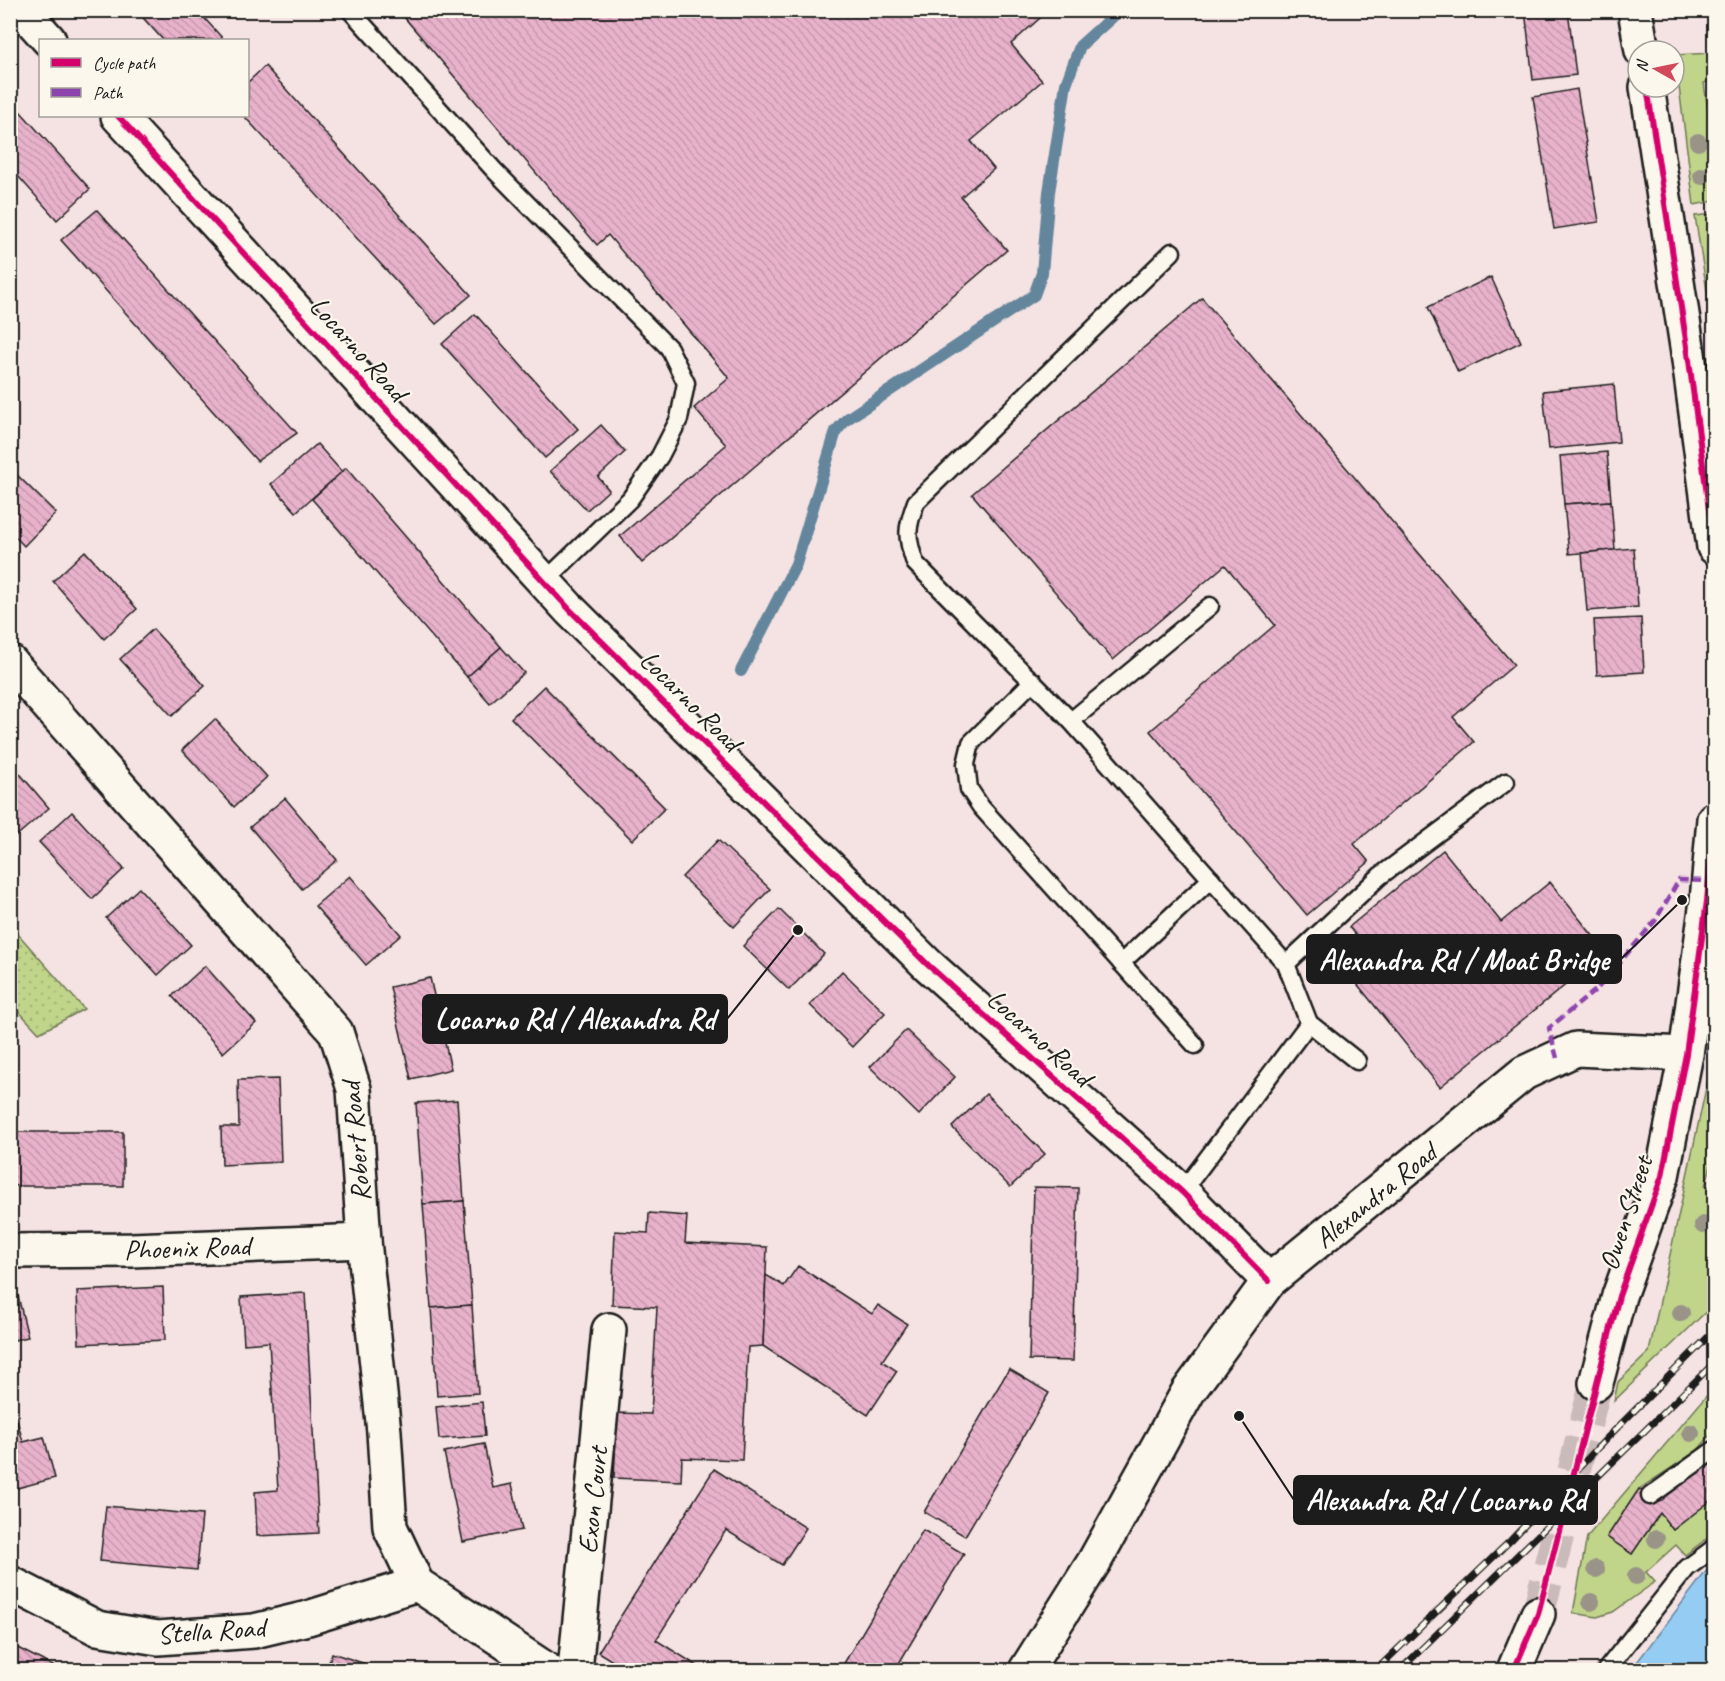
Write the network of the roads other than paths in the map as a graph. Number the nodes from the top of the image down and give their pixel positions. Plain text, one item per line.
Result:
1 (22, 10) edge
2 (350, 10) edge
3 (1635, 10) edge
4 (48, 39) edge
5 (1640, 39) edge
6 (1649, 99) edge
7 (119, 117) edge
8 (1172, 252) dead end
9 (1714, 547) edge
10 (544, 582) junction
11 (1209, 606) dead end
12 (10, 662) edge
13 (1034, 681) junction
14 (1071, 721) junction
15 (1506, 782) dead end
16 (1714, 819) edge
17 (1211, 879) junction
18 (1121, 963) junction
19 (1286, 964) junction
20 (1309, 1023) junction
21 (1195, 1045) dead end
22 (1686, 1054) junction
23 (1357, 1061) dead end
24 (1182, 1192) junction
25 (364, 1241) junction
26 (10, 1251) edge
27 (1269, 1281) junction
28 (609, 1330) dead end
29 (1596, 1383) tunnel mouth
30 (1714, 1450) edge
31 (1650, 1496) dead end
32 (1714, 1548) edge
33 (10, 1582) edge
34 (417, 1584) junction
35 (1538, 1614) tunnel mouth
36 (547, 1671) edge
37 (575, 1671) edge
38 (1026, 1671) edge
39 (1514, 1671) edge
40 (1606, 1671) edge

1 - 4 street
2 - 10 lane
3 - 5 street
6 - 9 street
7 - 10 street, Locarno Road
8 - 13 lane
10 - 24 street, Locarno Road
11 - 14 lane
12 - 25 street, Robert Road
13 - 14 lane
13 - 18 lane
14 - 17 lane
15 - 19 lane
16 - 22 street
17 - 18 lane
17 - 19 lane
18 - 21 lane
19 - 20 lane
20 - 23 lane
20 - 24 lane
22 - 27 street, Alexandra Road
22 - 29 street, Owen Street
24 - 27 street, Locarno Road
25 - 26 street, Phoenix Road
25 - 34 street, Robert Road
27 - 38 street, Alexandra Road
28 - 37 street, Exon Court
30 - 31 lane
32 - 40 lane
33 - 34 street, Stella Road
34 - 36 street
35 - 39 street

